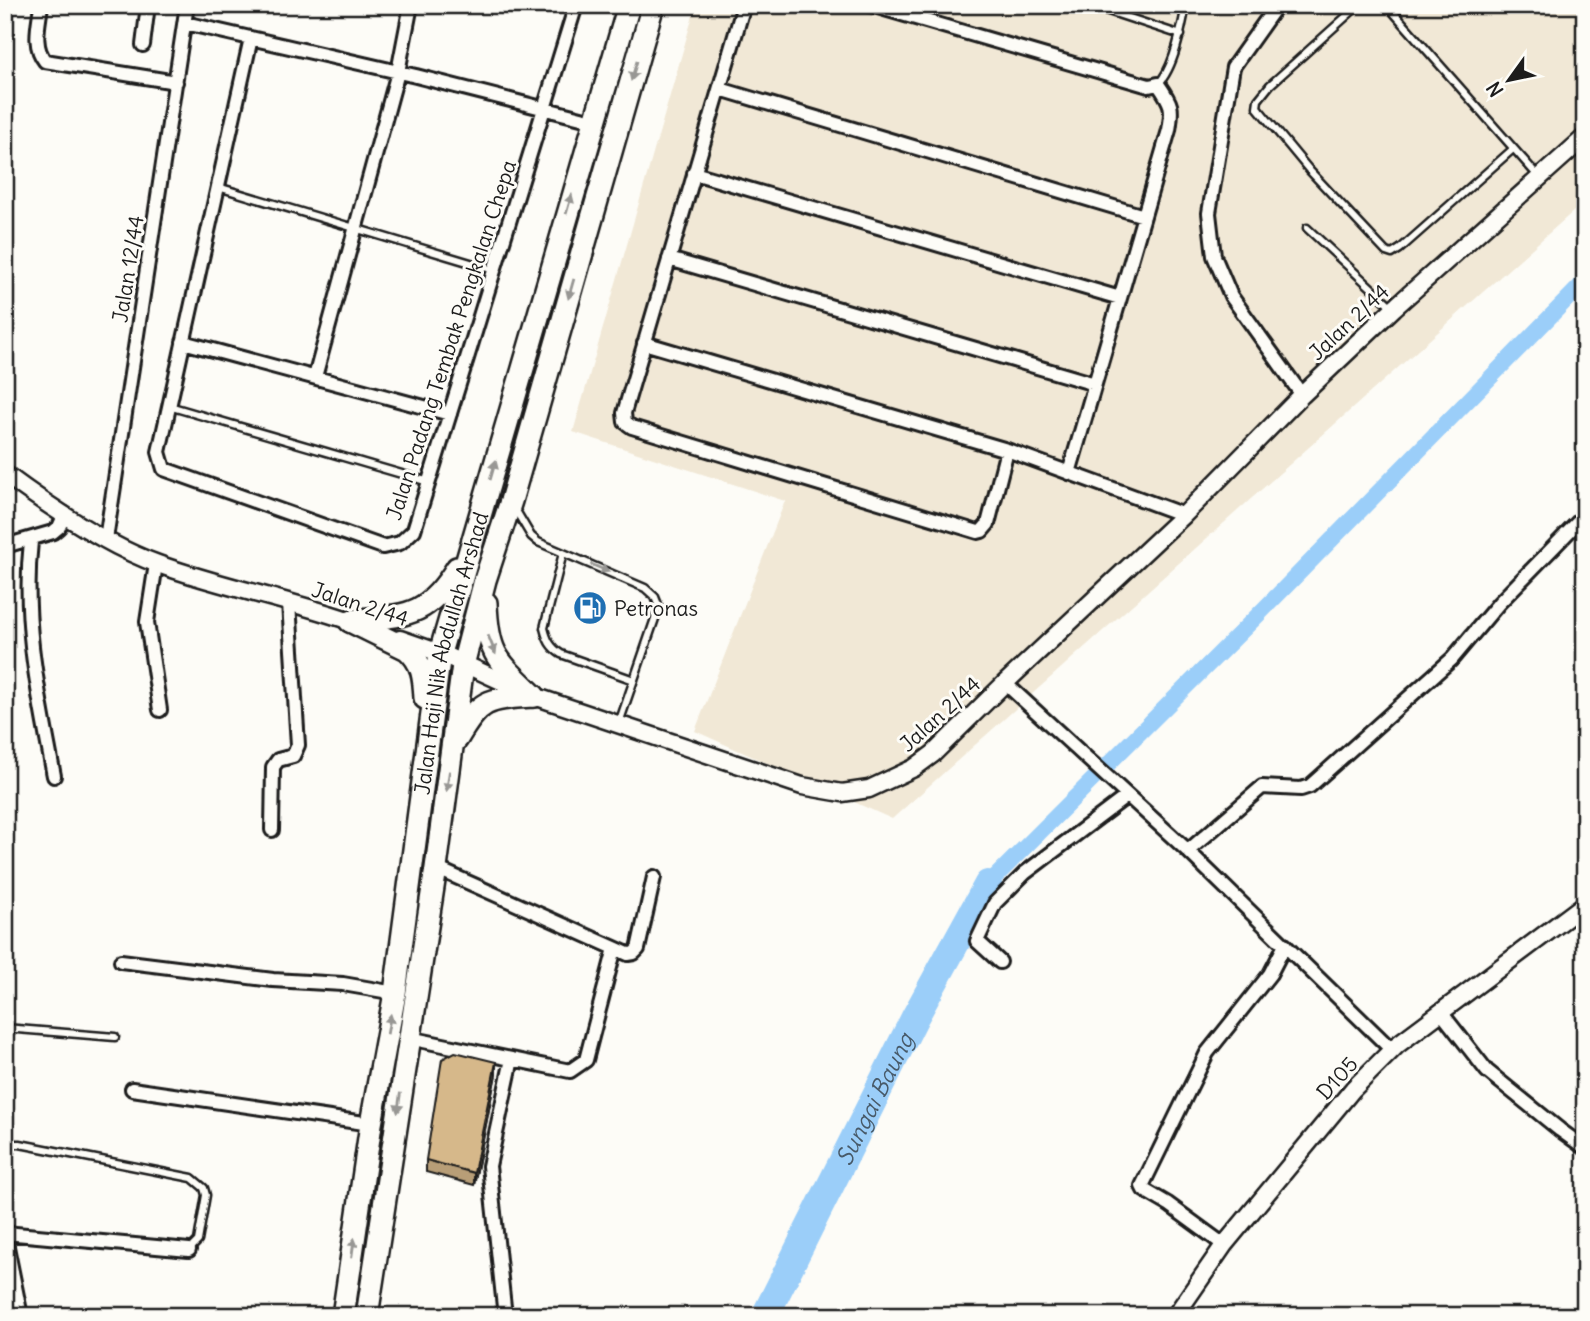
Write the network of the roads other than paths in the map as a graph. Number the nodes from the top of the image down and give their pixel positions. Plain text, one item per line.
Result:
1 (41, 5) edge
2 (148, 5) edge
3 (187, 5) edge
4 (411, 5) edge
5 (576, 5) edge
6 (629, 5) edge
7 (653, 5) edge
8 (744, 5) edge
9 (871, 5) edge
10 (1090, 5) edge
11 (1186, 5) edge
12 (1277, 5) edge
13 (1359, 5) edge
14 (1387, 5) edge
15 (185, 23) junction
16 (1181, 35) junction
17 (251, 38) junction
18 (144, 45) dead end
19 (398, 72) junction
20 (176, 82) junction
21 (1158, 84) junction
22 (720, 89) junction
23 (544, 108) junction
24 (593, 121) junction
25 (1585, 137) edge
26 (1513, 149) junction
27 (694, 173) junction
28 (1539, 177) junction
29 (218, 187) junction
30 (1143, 216) junction
31 (1307, 228) dead end
32 (355, 229) junction
33 (669, 259) junction
34 (494, 270) junction
35 (1120, 298) junction
36 (1394, 308) junction
37 (183, 342) junction
38 (644, 343) junction
39 (315, 377) junction
40 (1095, 384) junction
41 (1301, 395) junction
42 (169, 406) junction
43 (450, 414) junction
44 (1007, 450) junction
45 (1069, 472) junction
46 (5, 474) edge
47 (429, 482) junction
48 (510, 501) junction
49 (65, 514) junction
50 (1184, 515) junction
51 (1585, 515) edge
52 (106, 539) junction
53 (31, 541) junction
54 (472, 543) junction
55 (5, 547) edge
56 (563, 553) junction
57 (156, 564) junction
58 (485, 580) junction
59 (289, 603) junction
60 (350, 621) junction
61 (440, 653) junction
62 (463, 665) junction
63 (634, 680) junction
64 (1005, 682) junction
65 (534, 696) junction
66 (160, 709) dead end
67 (618, 724) junction
68 (427, 746) junction
69 (452, 747) junction
70 (54, 776) dead end
71 (1127, 796) junction
72 (272, 830) dead end
73 (1188, 851) junction
74 (436, 868) junction
75 (654, 877) dead end
76 (1579, 908) edge
77 (1285, 945) junction
78 (615, 948) junction
79 (121, 961) dead end
80 (1000, 962) dead end
81 (395, 993) junction
82 (1440, 1011) junction
83 (5, 1028) edge
84 (115, 1037) dead end
85 (409, 1038) junction
86 (1392, 1050) junction
87 (512, 1059) junction
88 (132, 1088) dead end
89 (371, 1124) junction
90 (5, 1144) edge
91 (1585, 1148) edge
92 (5, 1235) edge
93 (1224, 1245) junction
94 (189, 1250) joint
95 (21, 1316) edge
96 (343, 1316) edge
97 (367, 1316) edge
98 (507, 1316) edge
99 (1175, 1316) edge

1 - 20 street
2 - 18 street
3 - 15 street, Jalan 12/44
4 - 19 street
5 - 23 street, Jalan Padang Tembak Pengkalan Chepa
6 - 24 main road, Jalan Haji Nik Abdullah Arshad
7 -> 48 main road, Jalan Haji Nik Abdullah Arshad
8 - 22 street
9 - 21 street
10 - 16 lane
11 - 16 lane
12 - 41 street
13 - 26 lane
14 - 26 lane
15 - 17 street
15 - 20 street, Jalan 12/44
16 - 21 lane
17 - 19 street
17 - 29 street, Jalan Padang Tembak Pengkalan Chepa
19 - 23 street
19 - 32 street
20 - 52 street, Jalan 12/44
21 - 30 street
22 - 27 street
22 - 30 street
23 - 24 street
23 - 34 street, Jalan Padang Tembak Pengkalan Chepa
54 -> 24 main road, Jalan Haji Nik Abdullah Arshad
25 - 28 street, Jalan 2/44
26 - 28 lane
27 - 33 street
27 - 35 street
28 - 36 street, Jalan 2/44
29 - 32 lane
29 - 37 street, Jalan Padang Tembak Pengkalan Chepa
30 - 35 street
31 - 36 lane
32 - 34 lane
32 - 39 street
33 - 38 street
33 - 40 street
34 - 43 street, Jalan Padang Tembak Pengkalan Chepa
35 - 40 street
36 - 41 street, Jalan 2/44
37 - 39 street
37 - 42 street, Jalan Padang Tembak Pengkalan Chepa
38 - 44 street
38 - 44 street
39 - 43 street
40 - 45 street
41 - 50 street, Jalan 2/44
42 - 47 lane
42 - 47 street, Jalan Padang Tembak Pengkalan Chepa
43 - 47 street, Jalan Padang Tembak Pengkalan Chepa
44 - 45 street
45 - 50 street
46 - 49 street, Jalan 2/44
48 - 56 lane
48 - 58 main road, Jalan Haji Nik Abdullah Arshad
49 - 52 street, Jalan 2/44
49 - 53 street
50 - 64 street, Jalan 2/44
51 - 73 street
52 - 57 street, Jalan 2/44
53 - 55 street
53 - 70 street
54 - 60 main road
54 - 61 main road, Jalan Haji Nik Abdullah Arshad
56 - 63 lane
56 -> 63 lane
57 - 59 street, Jalan 2/44
57 - 66 street
58 - 62 main road, Jalan Haji Nik Abdullah Arshad
58 -> 65 main road
59 - 60 street, Jalan 2/44
59 - 72 street
60 - 61 street, Jalan 2/44
60 - 68 main road
61 - 62 street, Jalan 2/44
61 - 68 main road, Jalan Haji Nik Abdullah Arshad
62 - 65 street, Jalan 2/44
62 - 69 main road, Jalan Haji Nik Abdullah Arshad
63 - 67 lane
64 - 67 street, Jalan 2/44
64 - 71 street
65 - 67 street, Jalan 2/44
65 - 69 main road
68 - 81 main road, Jalan Haji Nik Abdullah Arshad
69 -> 74 main road, Jalan Haji Nik Abdullah Arshad
71 - 73 street
71 - 80 street
73 - 77 street
74 - 78 street
74 - 85 main road, Jalan Haji Nik Abdullah Arshad
75 - 78 street
76 - 82 street, D105
77 - 86 street
77 - 93 street
78 - 87 street
79 - 81 street
89 -> 81 main road, Jalan Haji Nik Abdullah Arshad
82 - 86 street, D105
82 - 91 street
83 - 84 lane
85 - 87 street
85 -> 97 main road, Jalan Haji Nik Abdullah Arshad
86 - 93 street, D105
87 - 98 street
88 - 89 street
96 -> 89 main road, Jalan Haji Nik Abdullah Arshad
90 - 94 lane
92 - 94 street
92 - 95 street
93 - 99 street, D105

